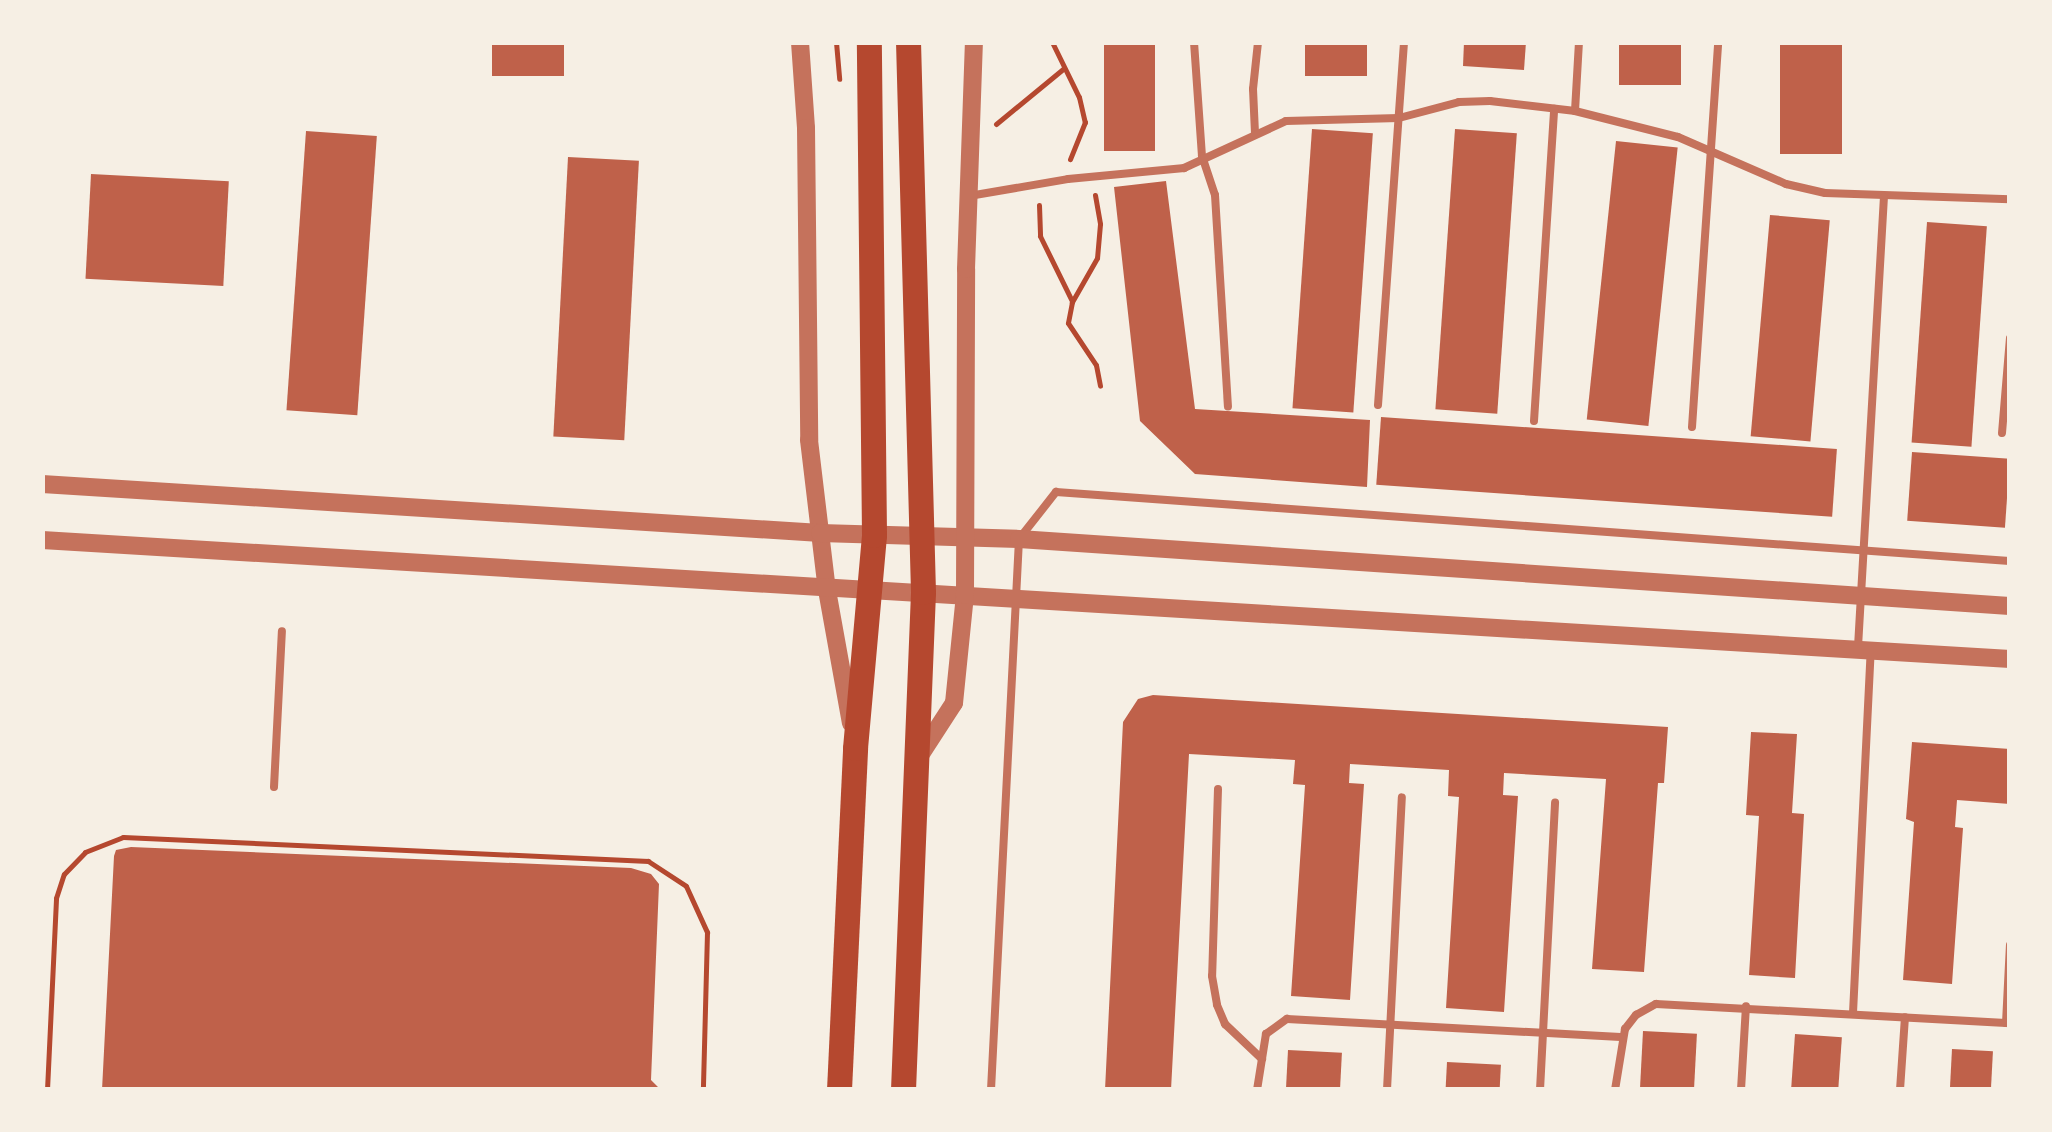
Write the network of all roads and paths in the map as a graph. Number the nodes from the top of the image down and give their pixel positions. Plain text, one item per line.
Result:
1 (800, 42) edge
2 (869, 42) edge
3 (908, 42) edge
4 (974, 42) edge
5 (1052, 42) edge
6 (1194, 42) edge
7 (1258, 42) edge
8 (1404, 42) edge
9 (1579, 42) edge
10 (1718, 42) edge
11 (1063, 68) junction
12 (1554, 108) junction
13 (1575, 111) junction
14 (1400, 118) junction
15 (1254, 133) junction
16 (971, 144) junction
17 (1711, 150) junction
18 (1202, 156) junction
19 (1092, 177) junction
20 (1068, 179) junction
21 (1045, 183) junction
22 (969, 196) junction
23 (1884, 198) junction
24 (2010, 199) edge
25 (1072, 302) junction
26 (2010, 338) edge
27 (1100, 386) dead end
28 (1378, 405) dead end
29 (1228, 407) dead end
30 (1534, 420) dead end
31 (1692, 427) dead end
32 (2002, 433) dead end
33 (42, 484) edge
34 (820, 534) junction
35 (874, 535) junction
36 (922, 536) junction
37 (967, 537) junction
38 (1019, 539) junction
39 (42, 540) edge
40 (1864, 552) junction
41 (2010, 561) edge
42 (827, 590) junction
43 (870, 590) junction
44 (922, 592) junction
45 (965, 595) junction
46 (1860, 596) junction
47 (1016, 598) junction
48 (2010, 606) edge
49 (282, 630) dead end
50 (1864, 651) junction
51 (2010, 660) edge
52 (856, 748) junction
53 (917, 760) junction
54 (274, 787) dead end
55 (1218, 790) dead end
56 (1402, 797) dead end
57 (1555, 802) dead end
58 (2010, 945) edge
59 (1746, 1006) junction
60 (1853, 1013) junction
61 (1905, 1016) junction
62 (1389, 1023) junction
63 (2008, 1023) edge
64 (1543, 1032) junction
65 (1622, 1038) junction
66 (1262, 1059) junction
67 (47, 1090) edge
68 (703, 1090) edge
69 (839, 1090) edge
70 (903, 1090) edge
71 (991, 1090) edge
72 (1257, 1090) edge
73 (1387, 1090) edge
74 (1540, 1090) edge
75 (1615, 1090) edge
76 (1741, 1090) edge
77 (1900, 1090) edge

1 - 34 street
2 - 35 main road
3 - 36 main road
4 - 16 street
5 - 11 path
6 - 18 lane
7 - 15 lane
8 - 14 lane
9 - 13 lane
10 - 17 lane
11 - 16 path
11 - 20 path
12 - 13 lane
12 - 14 lane
12 - 30 lane
13 - 17 lane
14 - 15 lane
14 - 28 lane
15 - 18 lane
16 - 22 street
17 - 23 lane
17 - 31 lane
18 - 19 lane
18 - 29 lane
19 - 20 lane
19 - 25 path
20 - 21 lane
21 - 22 lane
21 - 25 path
22 - 37 street
23 - 24 lane
23 - 40 lane
25 - 27 path
26 - 32 lane
33 - 34 street
34 - 35 street
34 - 42 street
35 - 36 street
35 - 43 main road
36 - 37 street
36 - 44 main road
37 - 38 street
37 - 45 street
38 - 40 lane
38 - 46 street
38 - 47 lane
39 - 42 street
40 - 41 lane
40 - 46 lane
42 - 43 street
42 - 52 street
43 - 44 street
43 - 52 main road
44 - 45 street
44 - 53 main road
45 - 47 street
45 - 53 street
46 - 48 street
46 - 50 lane
47 - 50 street
47 - 71 lane
49 - 54 lane
50 - 51 street
50 - 60 lane
52 - 69 main road
53 - 70 main road
55 - 66 lane
56 - 62 lane
57 - 64 lane
58 - 63 lane
59 - 60 lane
59 - 65 lane
59 - 76 lane
60 - 61 lane
61 - 63 lane
61 - 77 lane
62 - 64 lane
62 - 66 lane
62 - 73 lane
64 - 65 lane
64 - 74 lane
65 - 75 lane
66 - 72 lane
67 - 68 path

